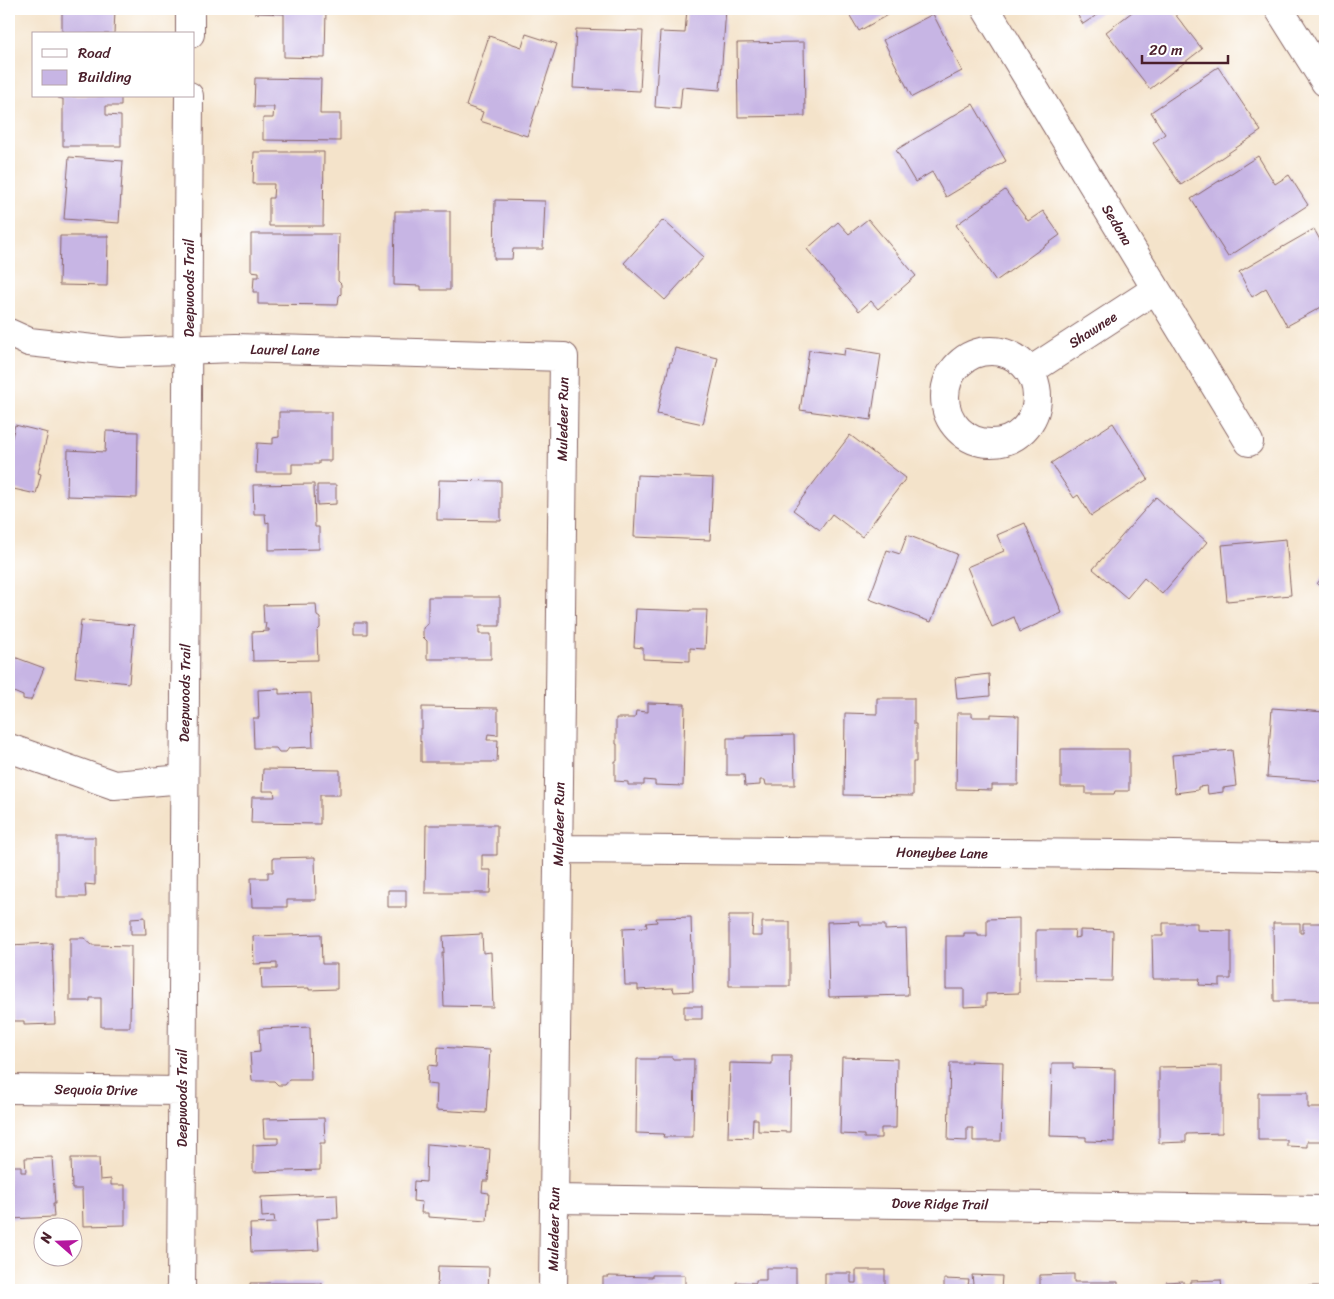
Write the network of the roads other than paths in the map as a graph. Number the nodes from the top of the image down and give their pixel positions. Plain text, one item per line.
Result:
1 (190, 9) edge
2 (986, 9) edge
3 (1279, 9) edge
4 (190, 32) edge
5 (1325, 82) edge
6 (190, 98) edge
7 (1156, 289) junction
8 (9, 333) edge
9 (189, 349) junction
10 (564, 357) joint
11 (1030, 371) dead end
12 (1249, 442) dead end
13 (9, 748) edge
14 (184, 779) junction
15 (559, 849) junction
16 (1325, 858) edge
17 (9, 1089) edge
18 (182, 1091) junction
19 (554, 1198) junction
20 (1325, 1210) edge
21 (181, 1290) edge
22 (553, 1290) edge

1 - 4 street
2 - 7 street, Sedona
3 - 5 street
6 - 9 street, Deepwoods Trail
7 - 11 street, Shawnee
7 - 12 street, Sedona
8 - 9 street, Laurel Lane
9 - 10 street, Laurel Lane
9 - 14 street, Deepwoods Trail
10 - 15 street, Muledeer Run
13 - 14 street
14 - 18 street, Deepwoods Trail
15 - 16 street, Honeybee Lane
15 - 19 street, Muledeer Run
17 - 18 street, Sequoia Drive
18 - 21 street, Deepwoods Trail
19 - 20 street, Dove Ridge Trail
19 - 22 street, Muledeer Run

